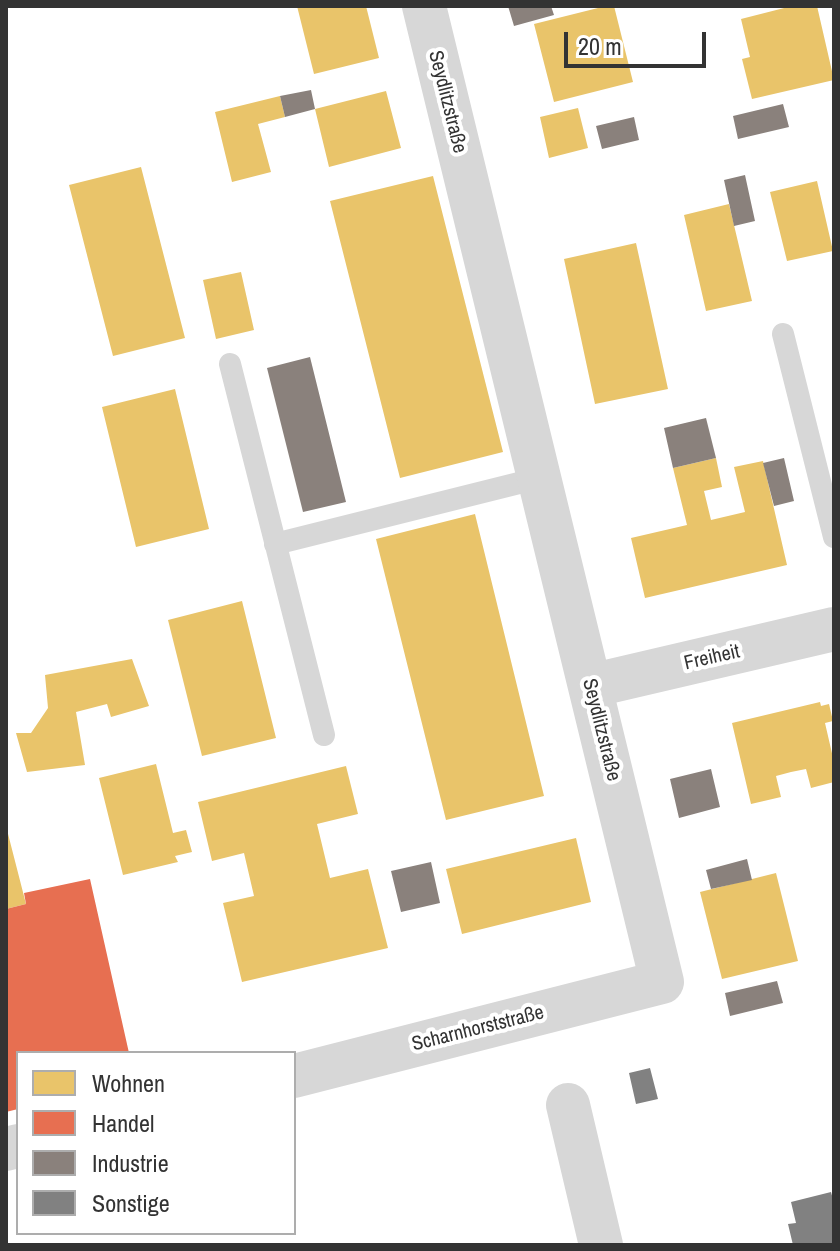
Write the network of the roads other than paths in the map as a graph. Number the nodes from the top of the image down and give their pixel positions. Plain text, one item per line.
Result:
1 (424, 6) edge
2 (783, 334) dead end
3 (230, 364) dead end
4 (539, 478) junction
5 (834, 537) edge
6 (275, 544) junction
7 (834, 629) edge
8 (590, 686) junction
9 (324, 735) dead end
10 (662, 982) joint
11 (296, 1075) edge
12 (568, 1105) dead end
13 (601, 1245) edge

1 - 4 street, Seydlitzstraße
2 - 5 lane
3 - 6 lane
4 - 6 lane
4 - 8 street, Seydlitzstraße
6 - 9 lane
7 - 8 street, Freiheit
8 - 10 street, Seydlitzstraße
10 - 11 street, Scharnhorststraße
12 - 13 street

